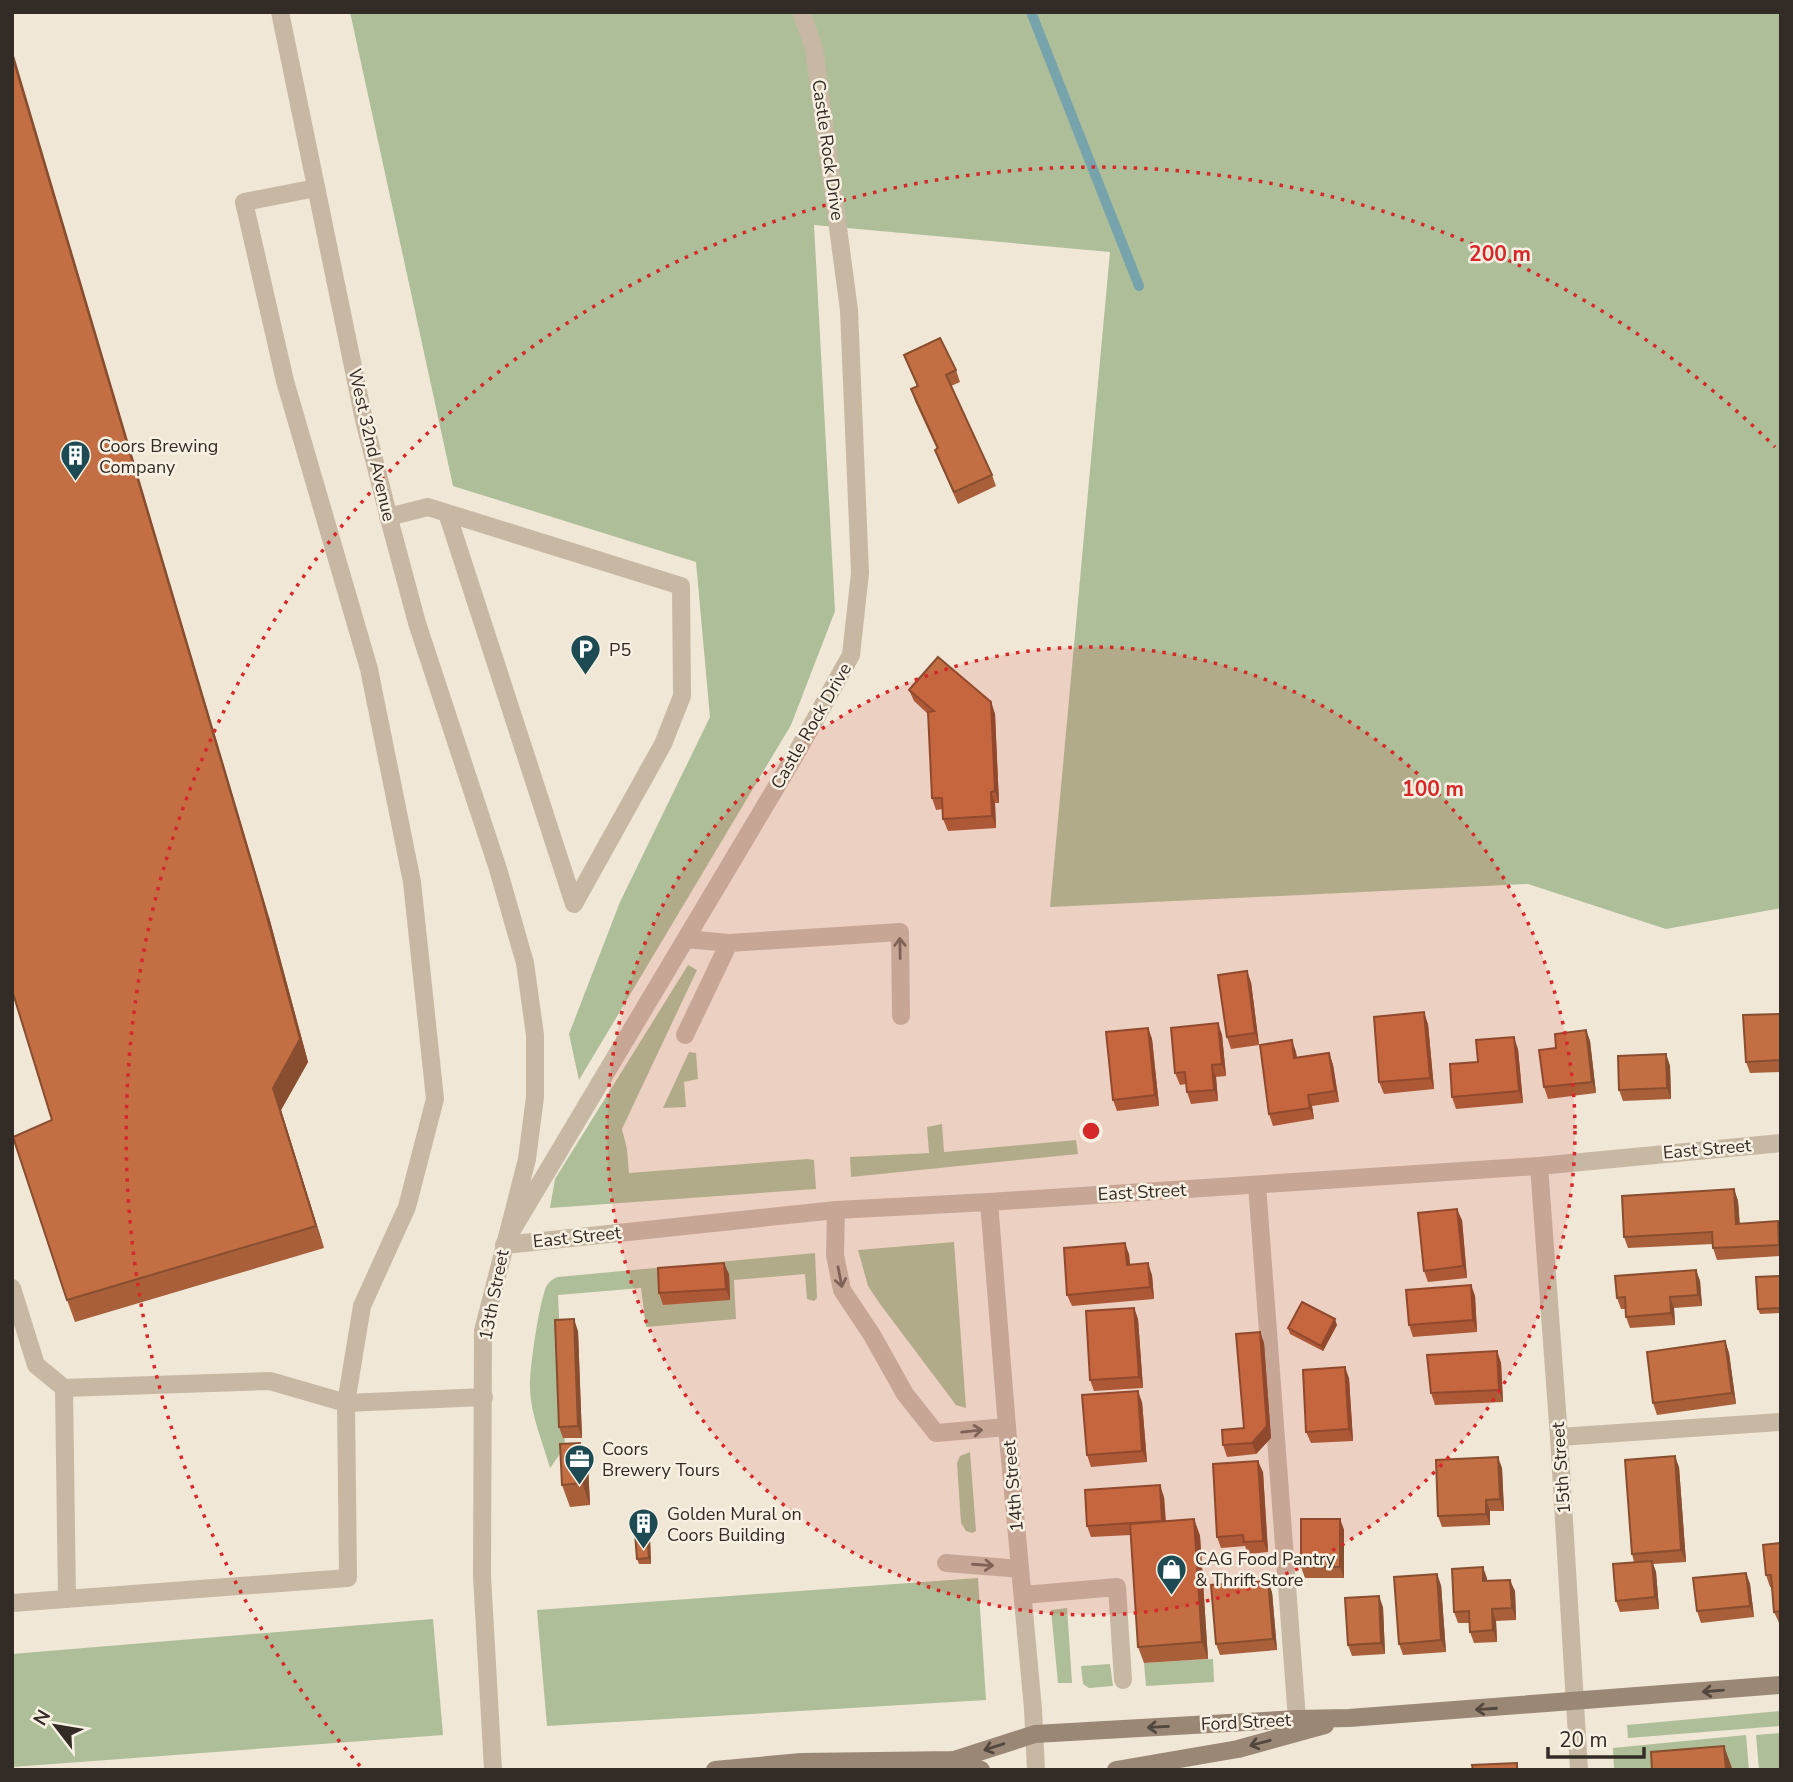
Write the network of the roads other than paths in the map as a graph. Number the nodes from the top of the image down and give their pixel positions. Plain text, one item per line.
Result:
1 (281, 12) edge
2 (801, 12) edge
3 (316, 188) junction
4 (447, 513) junction
5 (388, 517) junction
6 (498, 870) joint
7 (686, 939) junction
8 (729, 943) junction
9 (901, 1016) dead end
10 (685, 1035) dead end
11 (1781, 1143) edge
12 (1539, 1166) junction
13 (1257, 1185) junction
14 (989, 1202) junction
15 (836, 1210) junction
16 (504, 1245) junction
17 (12, 1288) edge
18 (64, 1388) junction
19 (484, 1397) junction
20 (346, 1404) junction
21 (1781, 1422) edge
22 (1007, 1427) junction
23 (1559, 1437) junction
24 (946, 1563) dead end
25 (1020, 1569) junction
26 (1023, 1595) junction
27 (67, 1599) junction
28 (12, 1603) edge
29 (1124, 1680) dead end
30 (1781, 1685) edge
31 (1574, 1703) junction
32 (1349, 1718) junction
33 (1297, 1719) junction
34 (1035, 1734) junction
35 (954, 1760) junction
36 (1206, 1762) edge
37 (801, 1766) edge
38 (493, 1770) edge
39 (715, 1770) edge
40 (981, 1770) edge
41 (1036, 1770) edge
42 (1116, 1770) edge
43 (1579, 1770) edge

1 - 3 street, West 32nd Avenue
2 - 7 street, Castle Rock Drive
3 - 5 street, West 32nd Avenue
3 - 20 street
4 - 4 street
4 - 5 street
5 - 6 street, West 32nd Avenue
6 - 16 street, 13th Street
7 - 8 street
7 - 16 street, Castle Rock Drive
9 -> 8 street
8 - 10 street
11 - 12 street, East Street
12 - 13 street, East Street
12 - 23 street, 15th Street
13 - 14 street, East Street
13 - 33 street
14 - 15 street, East Street
14 - 22 street, 14th Street
15 - 16 street, East Street
15 -> 22 street
16 - 19 street, 13th Street
17 - 18 street
18 - 20 street
18 - 27 street
19 - 20 street
19 - 38 street, 13th Street
20 - 27 street
21 - 23 street
22 - 25 street, 14th Street
23 - 31 street, 15th Street
24 -> 25 street
25 - 26 street, 14th Street
26 - 29 street
26 - 34 street, 14th Street
27 - 28 street
30 -> 31 main road, Ford Street
31 -> 32 main road, Ford Street
31 - 43 street, 15th Street
32 - 33 main road, Ford Street
32 -> 36 main road
33 -> 34 main road, Ford Street
34 -> 35 main road, Ford Street
34 - 41 street, 14th Street
35 - 37 main road, Ford Street
35 - 40 main road
36 - 42 main road
37 - 39 main road, Ford Street

